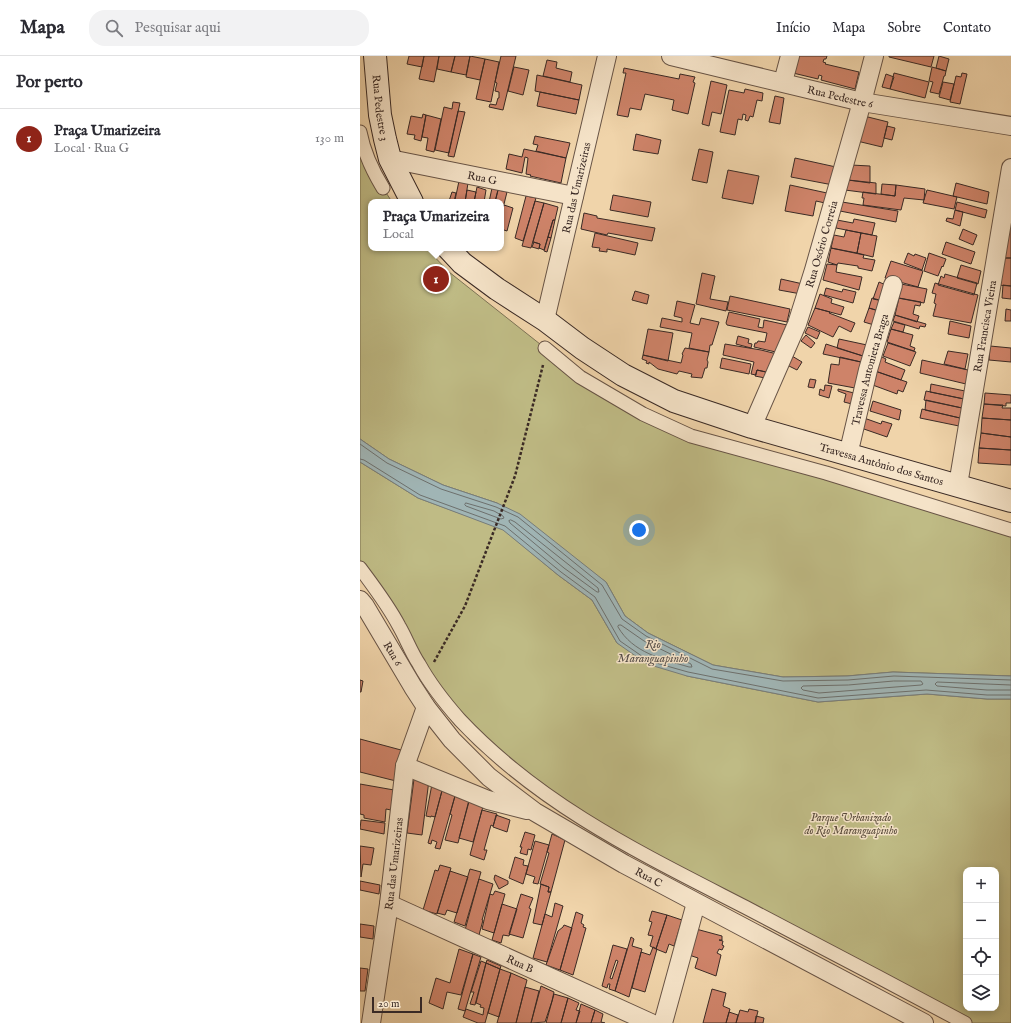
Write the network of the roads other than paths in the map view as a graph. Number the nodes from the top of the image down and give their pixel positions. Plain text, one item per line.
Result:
1 (375, 56) edge
2 (671, 56) edge
3 (790, 56) edge
4 (874, 56) edge
5 (601, 57) edge
6 (782, 82) junction
7 (862, 102) junction
8 (1011, 126) edge
9 (360, 132) edge
10 (390, 159) junction
11 (1011, 168) edge
12 (383, 188) dead end
13 (574, 196) junction
14 (410, 199) edge
15 (451, 251) edge
16 (893, 285) dead end
17 (546, 320) junction
18 (546, 349) road end
19 (752, 427) junction
20 (848, 454) junction
21 (958, 485) junction
22 (1011, 501) edge
23 (1011, 530) edge
24 (360, 568) edge
25 (360, 600) edge
26 (426, 707) junction
27 (405, 766) junction
28 (535, 812) junction
29 (696, 903) junction
30 (389, 904) junction
31 (896, 1016) edge
32 (371, 1023) edge
33 (651, 1023) edge
34 (663, 1023) edge
35 (924, 1023) edge
36 (965, 1023) edge

1 - 10 main road, Rua Pedestre 3
2 - 6 street, Rua Pedestre 6
3 - 6 street
4 - 7 street, Rua Osório Correia
5 - 13 street, Rua das Umarizeiras
6 - 7 street, Rua Pedestre 6
7 - 8 street, Rua Pedestre 6
7 - 19 street, Rua Osório Correia
9 - 12 street
10 - 13 street, Rua G
10 - 14 main road, Rua Pedestre 3
11 - 21 street, Rua Francisca Vieira
13 - 17 street, Rua das Umarizeiras
15 - 17 main road, Travessa Antônio dos Santos
16 - 20 street, Travessa Antonieta Braga
17 - 19 main road, Travessa Antônio dos Santos
18 - 23 street
19 - 20 main road, Travessa Antônio dos Santos
20 - 21 main road, Travessa Antônio dos Santos
21 - 22 main road, Travessa Antônio dos Santos
24 - 36 street
25 - 26 street, Rua 6
26 - 27 street, Rua das Umarizeiras
26 - 28 street, Rua C
27 - 28 street
27 - 30 street, Rua das Umarizeiras
28 - 29 street, Rua C
29 - 31 street, Rua C
29 - 34 street
30 - 32 street, Rua das Umarizeiras
30 - 33 street, Rua B
31 - 35 street

